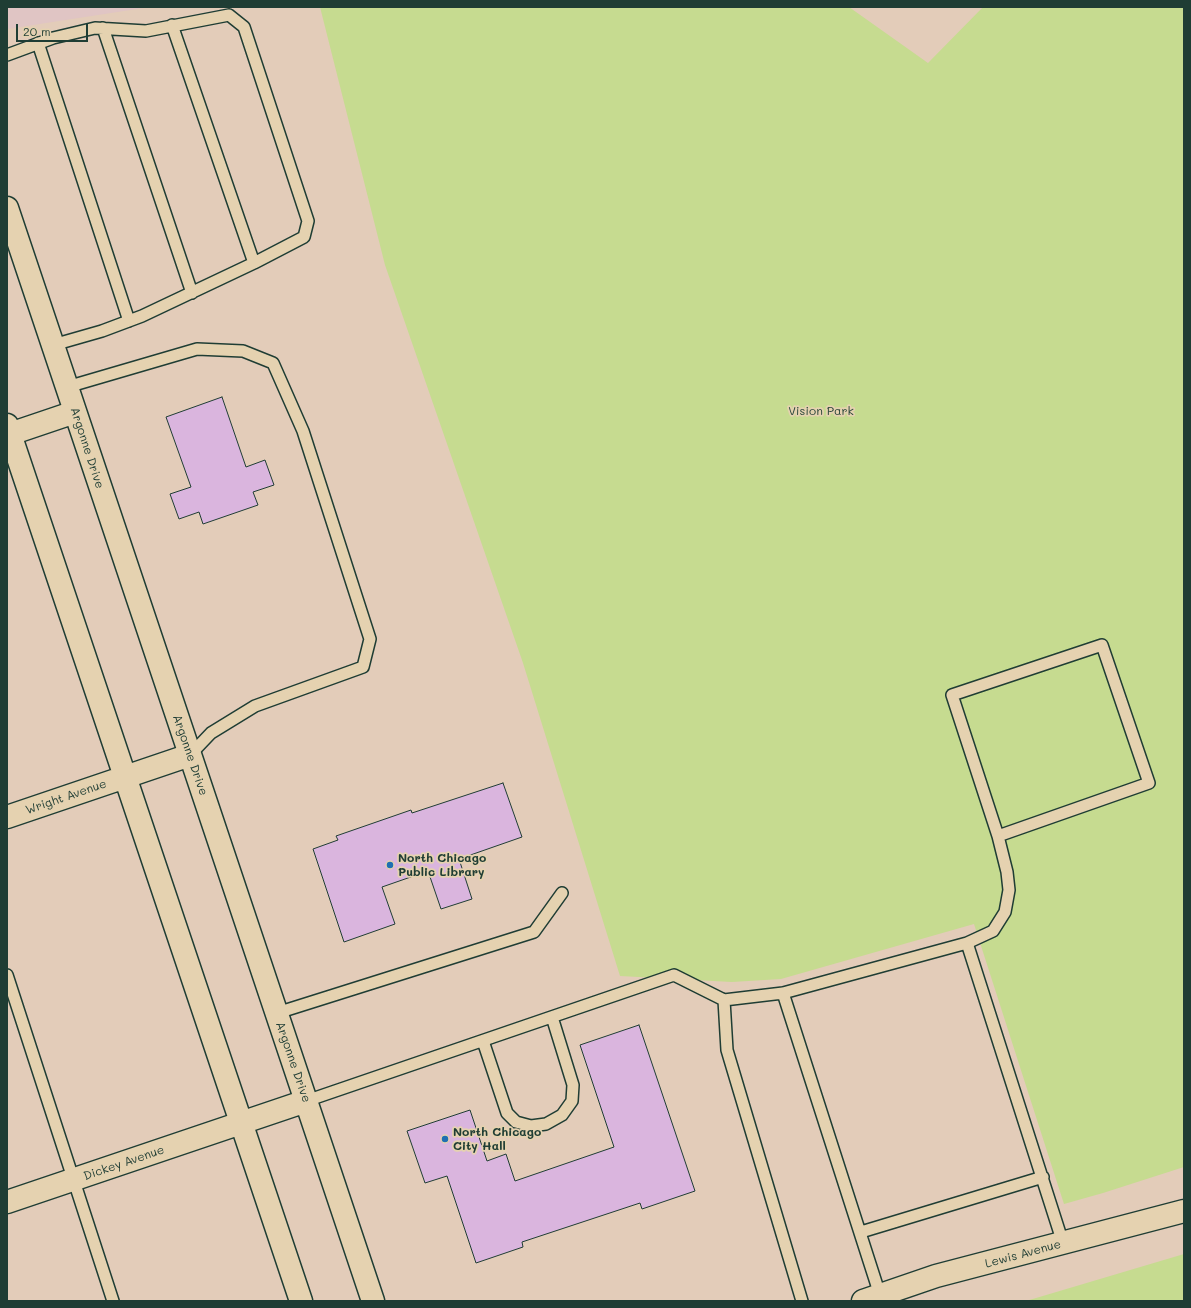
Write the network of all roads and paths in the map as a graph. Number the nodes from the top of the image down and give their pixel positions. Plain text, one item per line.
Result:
1 (172, 25) junction
2 (103, 28) junction
3 (38, 43) junction
4 (7, 55) edge
5 (7, 208) edge
6 (254, 263) junction
7 (192, 293) junction
8 (129, 321) junction
9 (53, 345) junction
10 (67, 387) junction
11 (75, 412) junction
12 (8, 431) edge
13 (190, 755) junction
14 (125, 777) junction
15 (7, 817) edge
16 (998, 836) junction
17 (562, 893) dead end
18 (968, 943) junction
19 (7, 975) edge
20 (784, 993) junction
21 (724, 1000) junction
22 (277, 1013) junction
23 (552, 1017) junction
24 (483, 1040) junction
25 (306, 1101) junction
26 (241, 1123) junction
27 (1043, 1177) junction
28 (74, 1180) junction
29 (7, 1202) edge
30 (1184, 1211) edge
31 (861, 1232) junction
32 (1063, 1243) junction
33 (872, 1298) edge
34 (113, 1301) edge
35 (301, 1301) edge
36 (373, 1301) edge
37 (802, 1301) edge

1 - 2 lane
1 - 6 lane
1 - 6 lane
2 - 3 lane
2 - 7 lane
3 - 4 lane
3 - 8 lane
5 - 9 street, Argonne Drive
6 - 7 lane
7 - 8 lane
8 - 9 lane
9 - 10 street, Argonne Drive
10 - 11 street, Argonne Drive
10 - 13 lane
11 - 12 street
11 - 13 street, Argonne Drive
12 - 14 street
13 - 14 street, Wright Avenue
13 - 22 street, Argonne Drive
14 - 15 street, Wright Avenue
14 - 26 street
16 - 16 lane
16 - 18 lane
17 - 22 lane
18 - 20 lane
18 - 27 lane
19 - 28 lane
20 - 21 lane
20 - 31 lane
21 - 23 lane
21 - 37 lane
22 - 25 street, Argonne Drive
23 - 24 lane
23 - 24 lane
24 - 25 lane
25 - 26 street, Dickey Avenue
25 - 36 street, Argonne Drive
26 - 28 street, Dickey Avenue
26 - 35 street
27 - 31 lane
27 - 32 lane
28 - 29 street, Dickey Avenue
28 - 34 lane
30 - 32 street, Lewis Avenue
31 - 33 lane
32 - 33 street, Lewis Avenue

